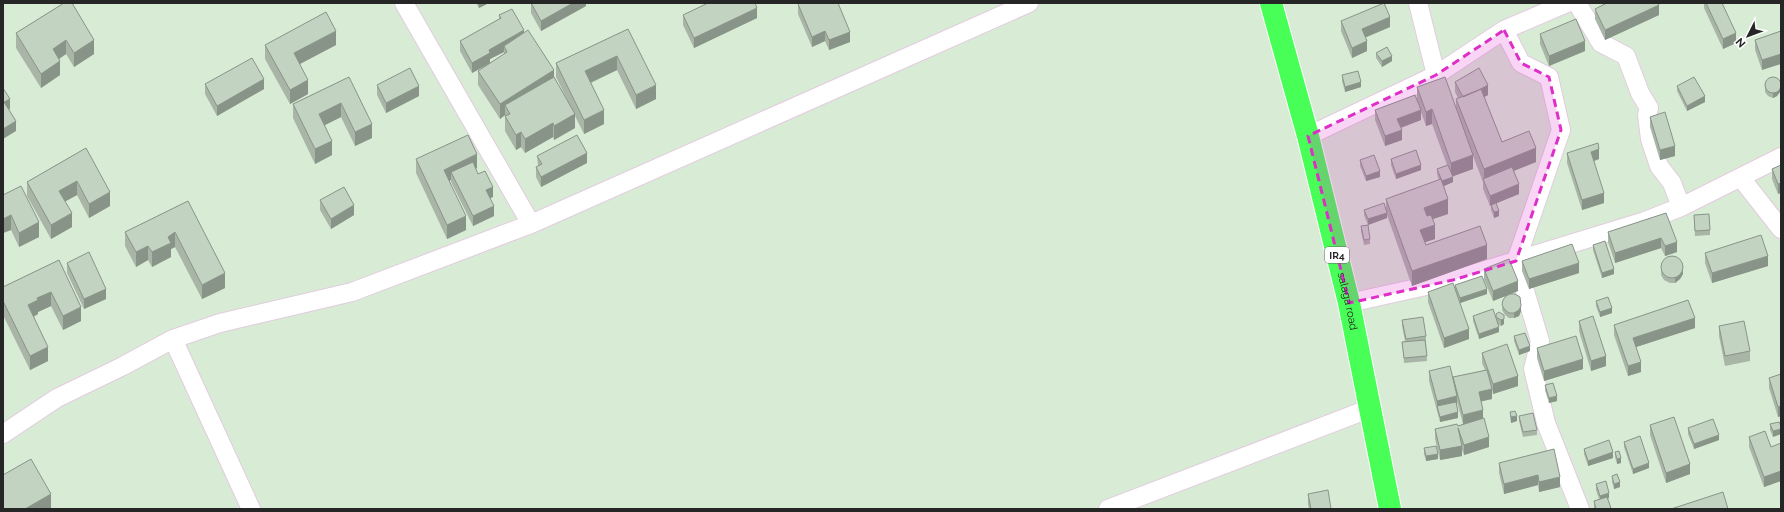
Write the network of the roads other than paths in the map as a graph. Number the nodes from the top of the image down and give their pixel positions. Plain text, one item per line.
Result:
1 (404, 3) edge
2 (1029, 3) edge
3 (1271, 3) edge
4 (1418, 3) edge
5 (1567, 3) edge
6 (1577, 3) edge
7 (1504, 30) junction
8 (1436, 75) junction
9 (1308, 136) junction
10 (1781, 157) edge
11 (1741, 178) junction
12 (1681, 207) junction
13 (531, 224) junction
14 (1781, 229) edge
15 (1516, 261) junction
16 (1348, 303) junction
17 (173, 338) junction
18 (1371, 408) junction
19 (3, 434) edge
20 (251, 509) edge
21 (1108, 509) edge
22 (1390, 509) edge
23 (1580, 509) edge

1 - 13 street
2 - 13 street
3 - 9 main road, salaga road / IR4
4 - 8 street
5 - 7 street
6 - 12 street
7 - 8 street
7 - 15 street
8 - 9 street
9 - 16 main road, salaga road / IR4
10 - 11 street
11 - 12 street
11 - 14 street
12 - 15 street
13 - 17 street
15 - 16 street
15 - 23 street
16 - 18 main road, salaga road / IR4
17 - 19 street
17 - 20 street
18 - 21 street
18 - 22 main road, salaga road / IR4

